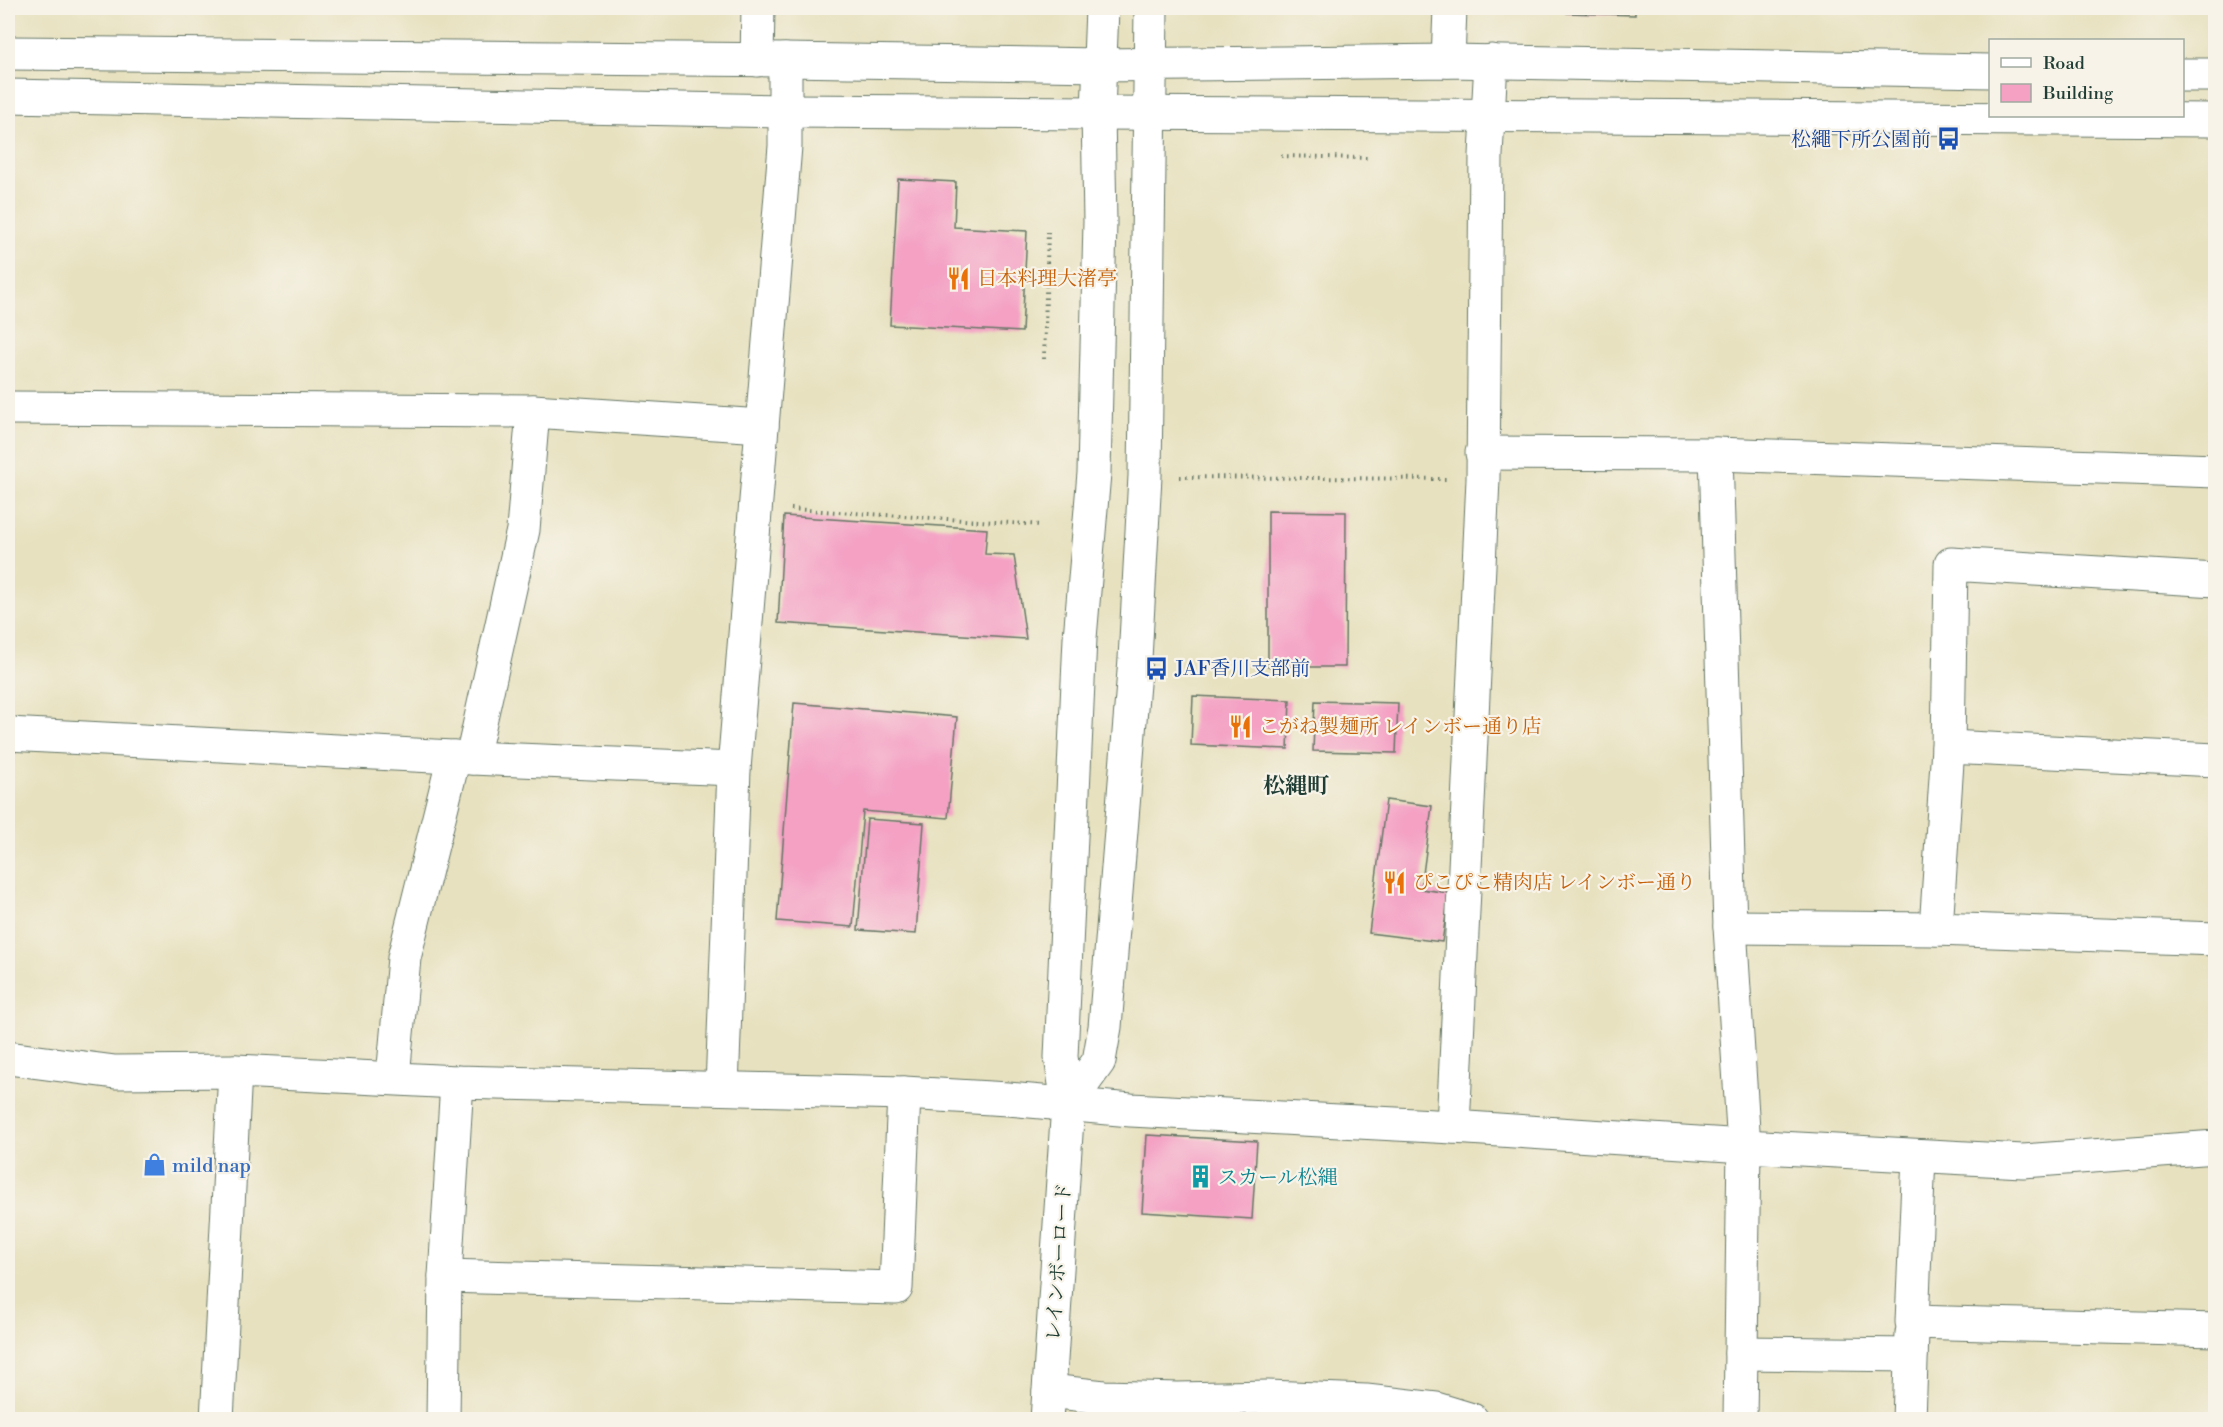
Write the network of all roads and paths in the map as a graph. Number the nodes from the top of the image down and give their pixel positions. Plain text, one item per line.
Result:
1 (758, 8) edge
2 (1102, 8) edge
3 (1151, 8) edge
4 (1450, 8) edge
5 (8, 53) edge
6 (771, 60) junction
7 (1448, 61) junction
8 (1491, 62) junction
9 (1151, 63) junction
10 (1100, 64) junction
11 (1989, 71) edge
12 (2184, 75) edge
13 (2216, 75) edge
14 (8, 96) edge
15 (785, 111) junction
16 (1098, 112) junction
17 (1150, 113) junction
18 (1488, 115) junction
19 (2216, 120) edge
20 (1281, 156) dead end
21 (1368, 158) dead end
22 (1048, 232) dead end
23 (1044, 359) dead end
24 (8, 408) edge
25 (533, 411) junction
26 (762, 426) junction
27 (1716, 454) junction
28 (1483, 466) junction
29 (2216, 471) edge
30 (1177, 477) dead end
31 (756, 507) junction
32 (1042, 525) dead end
33 (2216, 580) edge
34 (8, 734) edge
35 (1948, 747) junction
36 (463, 758) junction
37 (2216, 760) edge
38 (734, 769) junction
39 (1730, 927) junction
40 (1936, 929) junction
41 (2216, 939) edge
42 (8, 1058) edge
43 (235, 1071) junction
44 (393, 1077) junction
45 (457, 1082) junction
46 (722, 1088) junction
47 (904, 1093) junction
48 (1068, 1104) junction
49 (1453, 1127) junction
50 (1744, 1146) junction
51 (2216, 1147) edge
52 (1919, 1156) junction
53 (445, 1276) junction
54 (1912, 1322) junction
55 (2216, 1330) edge
56 (1741, 1353) junction
57 (1911, 1355) junction
58 (1048, 1405) edge
59 (217, 1419) edge
60 (443, 1419) edge
61 (1472, 1419) edge
62 (1740, 1419) edge
63 (1909, 1419) edge

1 - 6 street
2 - 10 street, レインボーロード
3 - 9 street
4 - 7 street
5 - 6 street
6 - 10 street
6 - 15 street
7 - 8 street
7 - 9 street
8 - 11 street
8 - 18 street
9 - 10 street
9 - 17 street
10 - 16 street, レインボーロード
12 - 13 street
14 - 15 street
15 - 16 street
15 - 26 street
16 - 17 street
16 - 48 street, レインボーロード
17 - 18 street
17 - 48 street
18 - 19 street
18 - 28 street
20 - 21 path
22 - 23 path
24 - 25 street
25 - 26 street
25 - 36 street
26 - 31 street
27 - 28 street
27 - 29 street
27 - 39 street
28 - 30 path
28 - 49 street
31 - 32 path
31 - 38 street
33 - 35 street
34 - 36 street
35 - 37 street
35 - 40 street
36 - 38 street
36 - 44 street
38 - 46 street
39 - 40 street
39 - 50 street
40 - 41 street
42 - 43 street
43 - 44 street
43 - 59 street
44 - 45 street
45 - 46 street
45 - 53 street
46 - 47 street
47 - 48 street
47 - 53 street
48 - 49 street
48 - 58 street, レインボーロード
49 - 50 street
50 - 52 street
50 - 56 street
51 - 52 street
52 - 54 street
53 - 60 street
54 - 55 street
54 - 57 street
56 - 57 street
56 - 62 street
57 - 63 street
58 - 61 street

